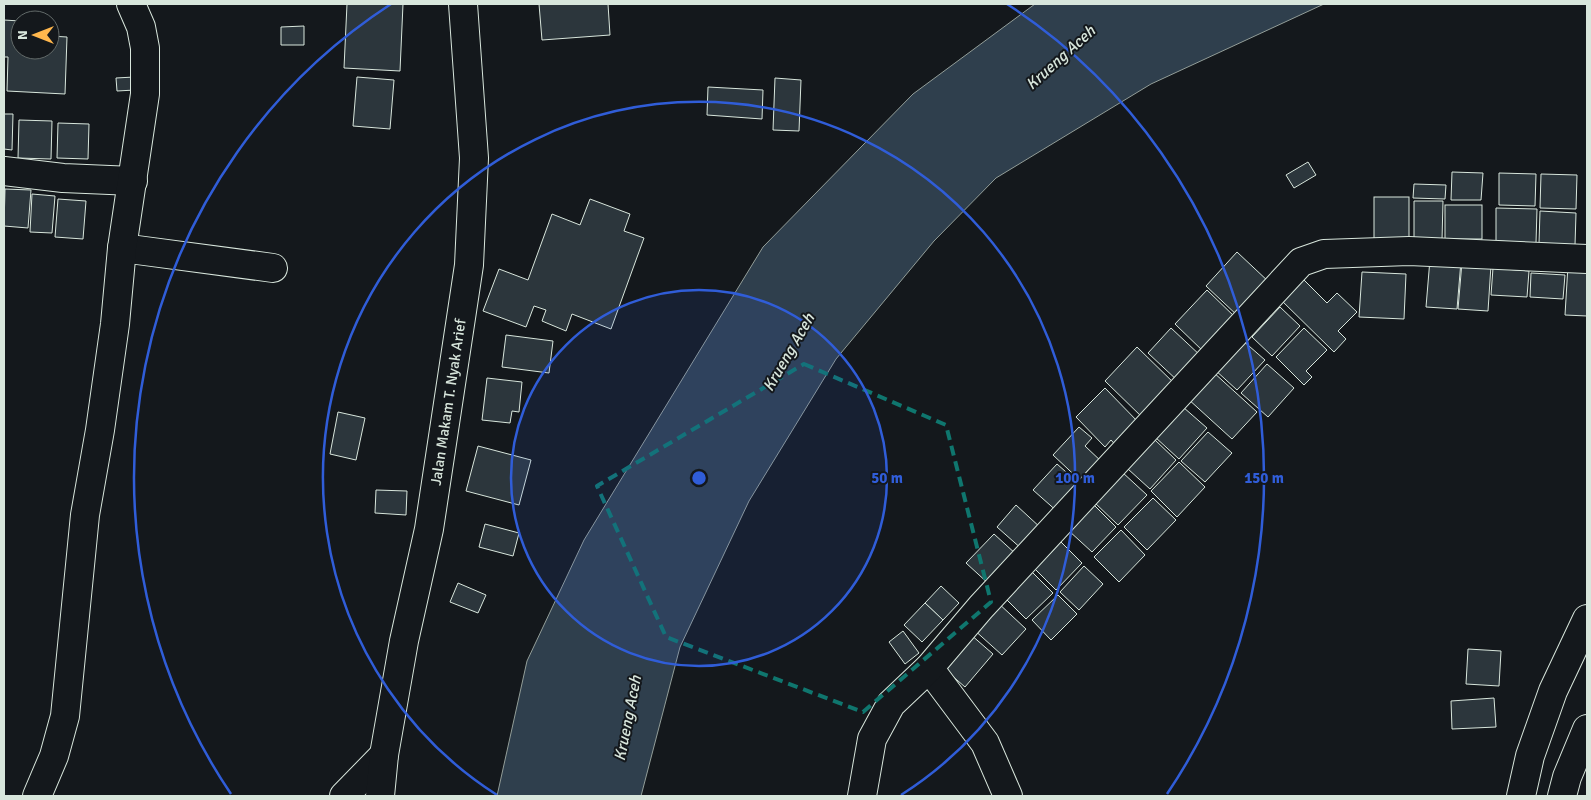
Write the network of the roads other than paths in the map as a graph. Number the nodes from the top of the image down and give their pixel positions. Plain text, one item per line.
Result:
1 (131, 4) edge
2 (464, 4) edge
3 (4, 171) edge
4 (133, 181) junction
5 (122, 248) junction
6 (1587, 259) edge
7 (273, 268) dead end
8 (1587, 618) edge
9 (929, 668) junction
10 (1587, 729) edge
11 (384, 755) junction
12 (37, 796) edge
13 (344, 796) edge
14 (380, 796) edge
15 (862, 796) edge
16 (1008, 796) edge
17 (1521, 796) edge
18 (1562, 796) edge

1 - 4 main road
2 - 11 main road, Jalan Makam T. Nyak Arief
3 - 4 main road
4 - 5 main road
5 - 7 main road
5 - 12 main road
6 - 9 main road
8 - 17 main road
9 - 15 main road
9 - 16 main road
10 - 18 main road
11 - 13 main road
11 - 14 main road, Jalan Makam T. Nyak Arief

